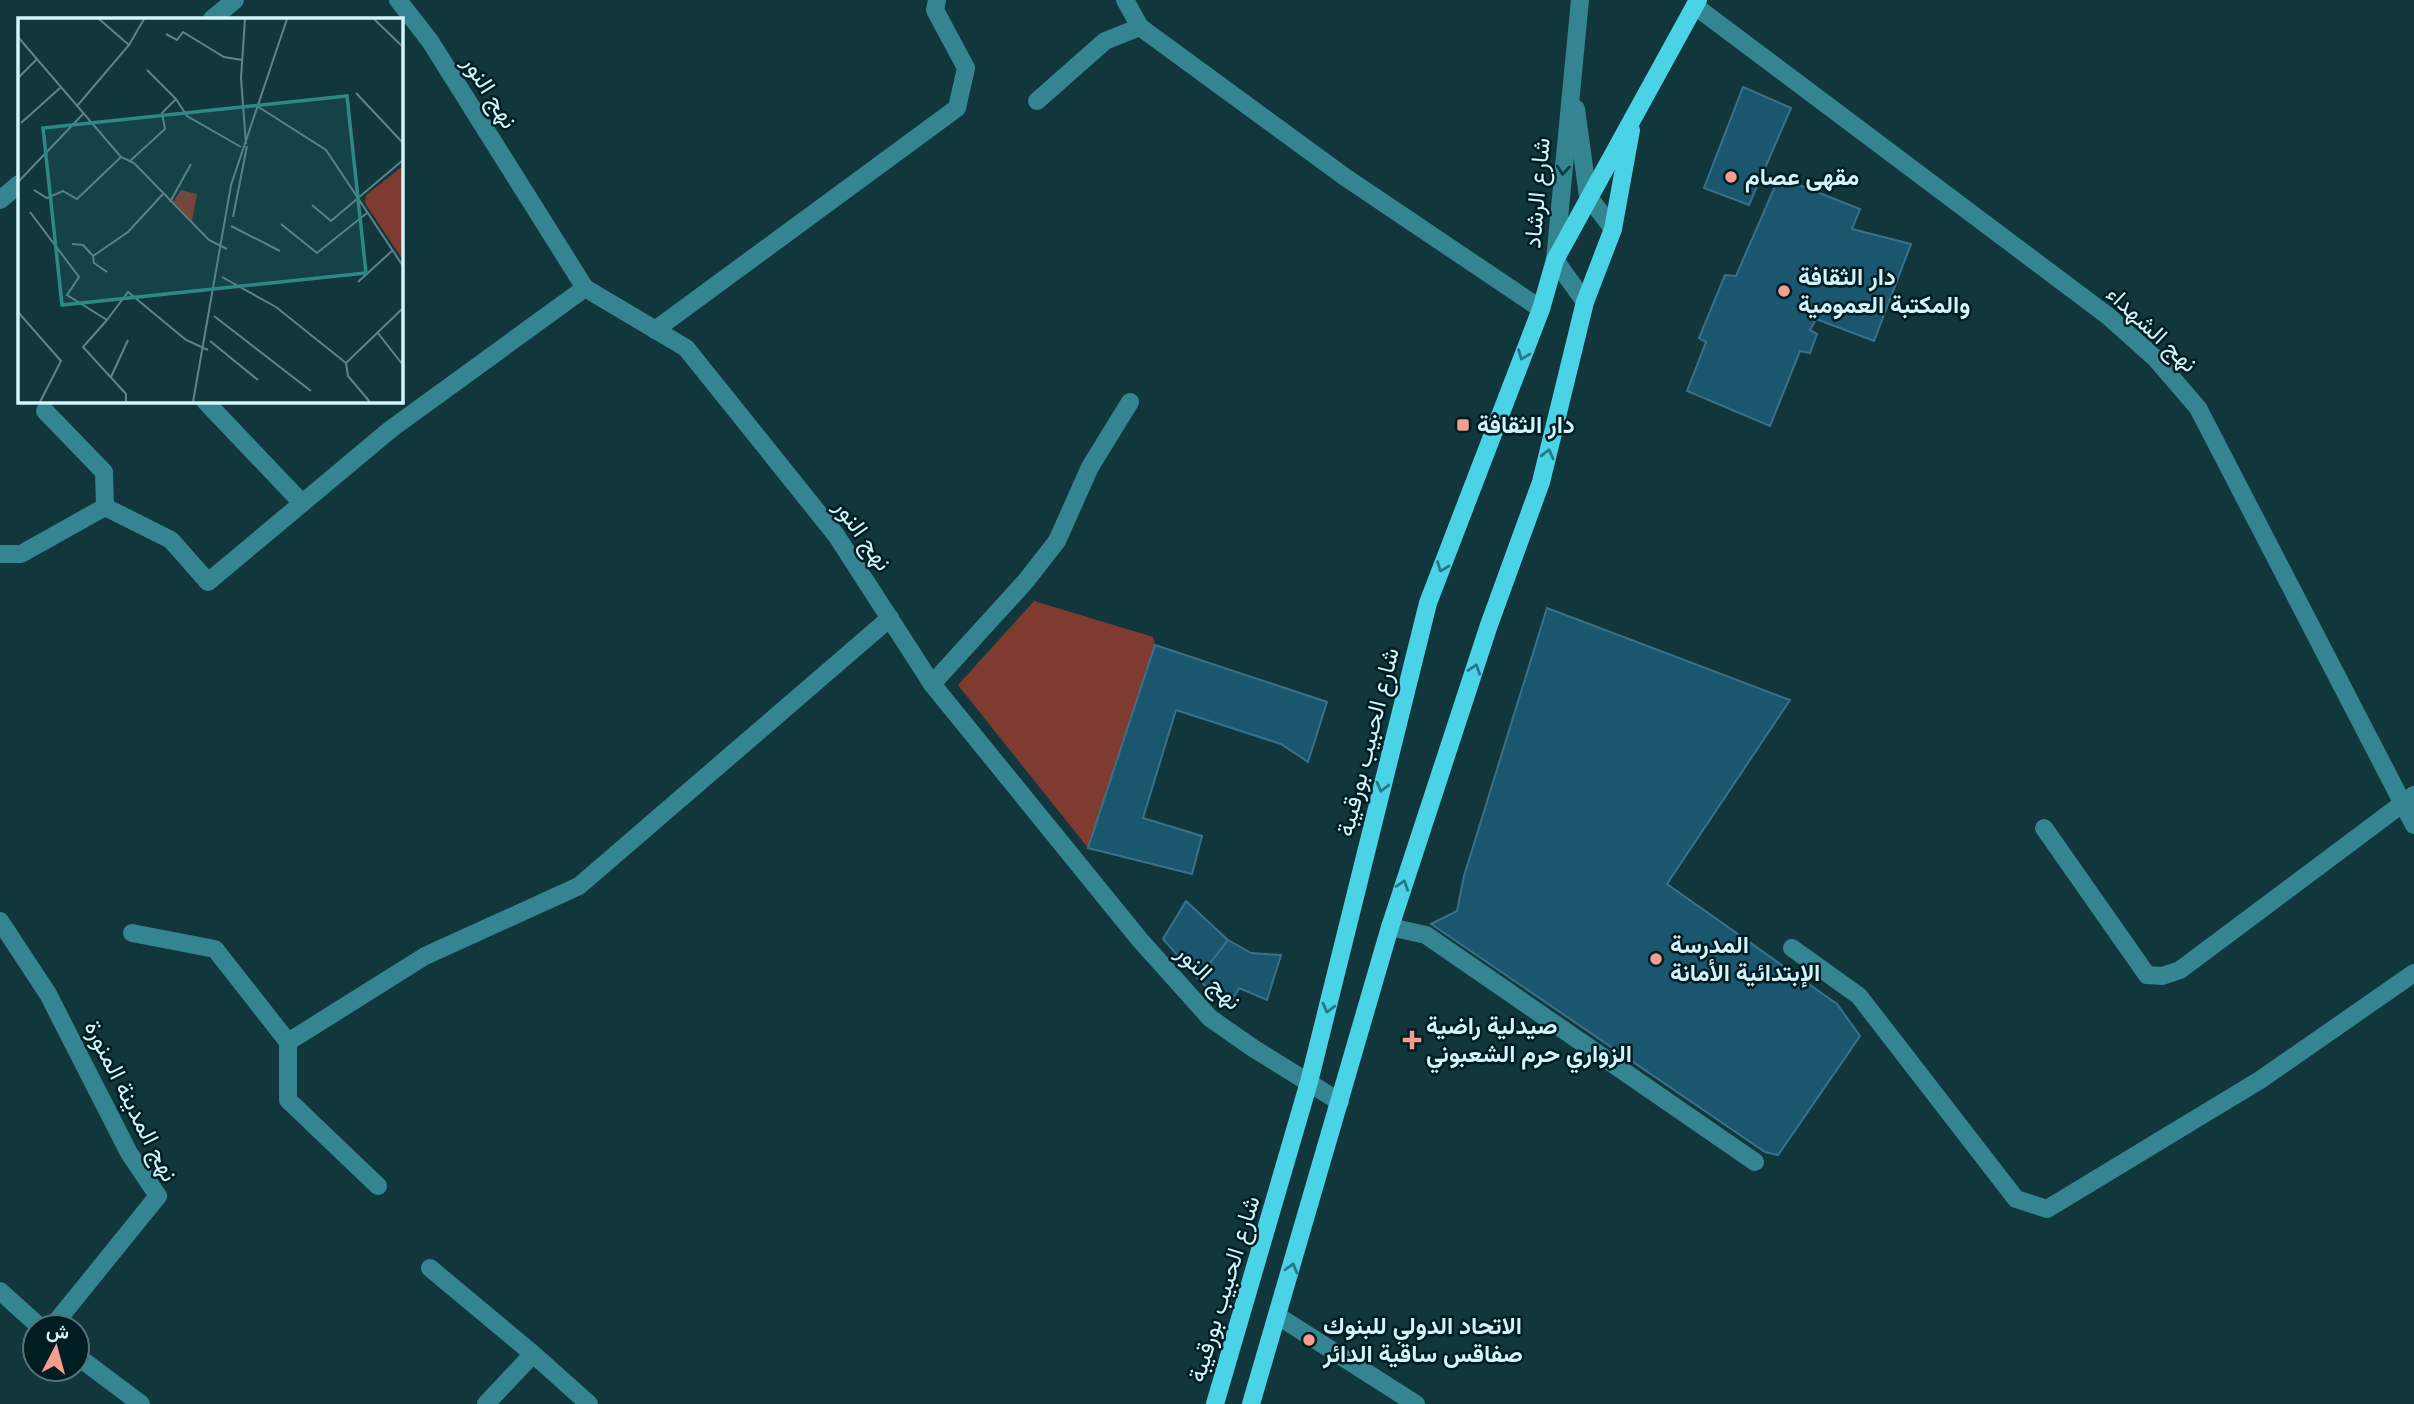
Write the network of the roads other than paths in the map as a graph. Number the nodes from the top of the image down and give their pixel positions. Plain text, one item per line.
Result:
1 (235, 0) edge
2 (398, 0) edge
3 (1125, 0) edge
4 (1580, 0) edge
5 (933, 3) edge
6 (1697, 3) edge
7 (213, 18) edge
8 (1140, 27) junction
9 (1571, 78) junction
10 (1037, 101) dead end
11 (1634, 117) junction
12 (18, 185) edge
13 (1588, 196) junction
14 (0, 200) edge
15 (1613, 229) junction
16 (1555, 260) junction
17 (585, 288) junction
18 (1585, 302) junction
19 (1541, 309) junction
20 (655, 330) junction
21 (206, 402) edge
22 (1130, 402) dead end
23 (45, 411) dead end
24 (302, 503) junction
25 (105, 507) junction
26 (0, 554) edge
27 (890, 618) junction
28 (932, 684) junction
29 (2408, 799) edge
30 (2414, 825) edge
31 (2044, 828) dead end
32 (0, 921) edge
33 (1390, 927) junction
34 (132, 933) dead end
35 (1792, 948) dead end
36 (2414, 973) edge
37 (288, 1042) junction
38 (1309, 1082) junction
39 (1340, 1102) junction
40 (1755, 1162) dead end
41 (378, 1186) dead end
42 (430, 1268) dead end
43 (0, 1291) edge
44 (24, 1313) edge
45 (63, 1313) edge
46 (1278, 1315) junction
47 (533, 1354) junction
48 (91, 1366) edge
49 (141, 1404) edge
50 (486, 1404) edge
51 (589, 1404) edge
52 (1215, 1404) edge
53 (1251, 1404) edge
54 (1416, 1404) edge

1 - 7 street
2 - 17 street, نهج النور
3 - 8 street
4 - 9 street, شارع الرشاد
5 - 20 street
6 - 11 main road, شارع الحبيب بورقيبة
6 - 29 street, نهج الشهداء
8 - 10 street
8 - 19 street
9 - 13 street, شارع الرشاد
9 -> 16 street, شارع الرشاد
11 - 13 main road, شارع الحبيب بورقيبة
11 - 15 main road, شارع الحبيب بورقيبة
12 - 14 street
13 - 15 street, شارع الرشاد
13 - 16 main road, شارع الحبيب بورقيبة
15 - 18 main road, شارع الحبيب بورقيبة
16 - 18 street, شارع الرشاد
16 - 19 main road, شارع الحبيب بورقيبة
17 - 20 street, نهج النور
17 - 24 street
33 -> 18 main road, شارع الحبيب بورقيبة
19 -> 38 main road, شارع الحبيب بورقيبة
20 - 27 street, نهج النور
21 - 24 street
22 - 28 street
23 - 25 street
24 - 25 street
25 - 26 street
27 - 28 street, نهج النور
27 - 37 street
28 - 38 street, نهج النور
29 - 30 street, نهج الشهداء
29 - 31 street
32 - 45 street, نهج المدينة المنورة
33 - 39 main road, شارع الحبيب بورقيبة
33 - 40 street
34 - 37 street
35 - 36 street
37 - 41 street
38 - 39 street, نهج النور
38 - 52 main road, شارع الحبيب بورقيبة
46 -> 39 main road, شارع الحبيب بورقيبة
42 - 47 street
43 - 44 street
46 - 53 main road, شارع الحبيب بورقيبة
46 - 54 street
47 - 50 street
47 - 51 street
48 - 49 street

